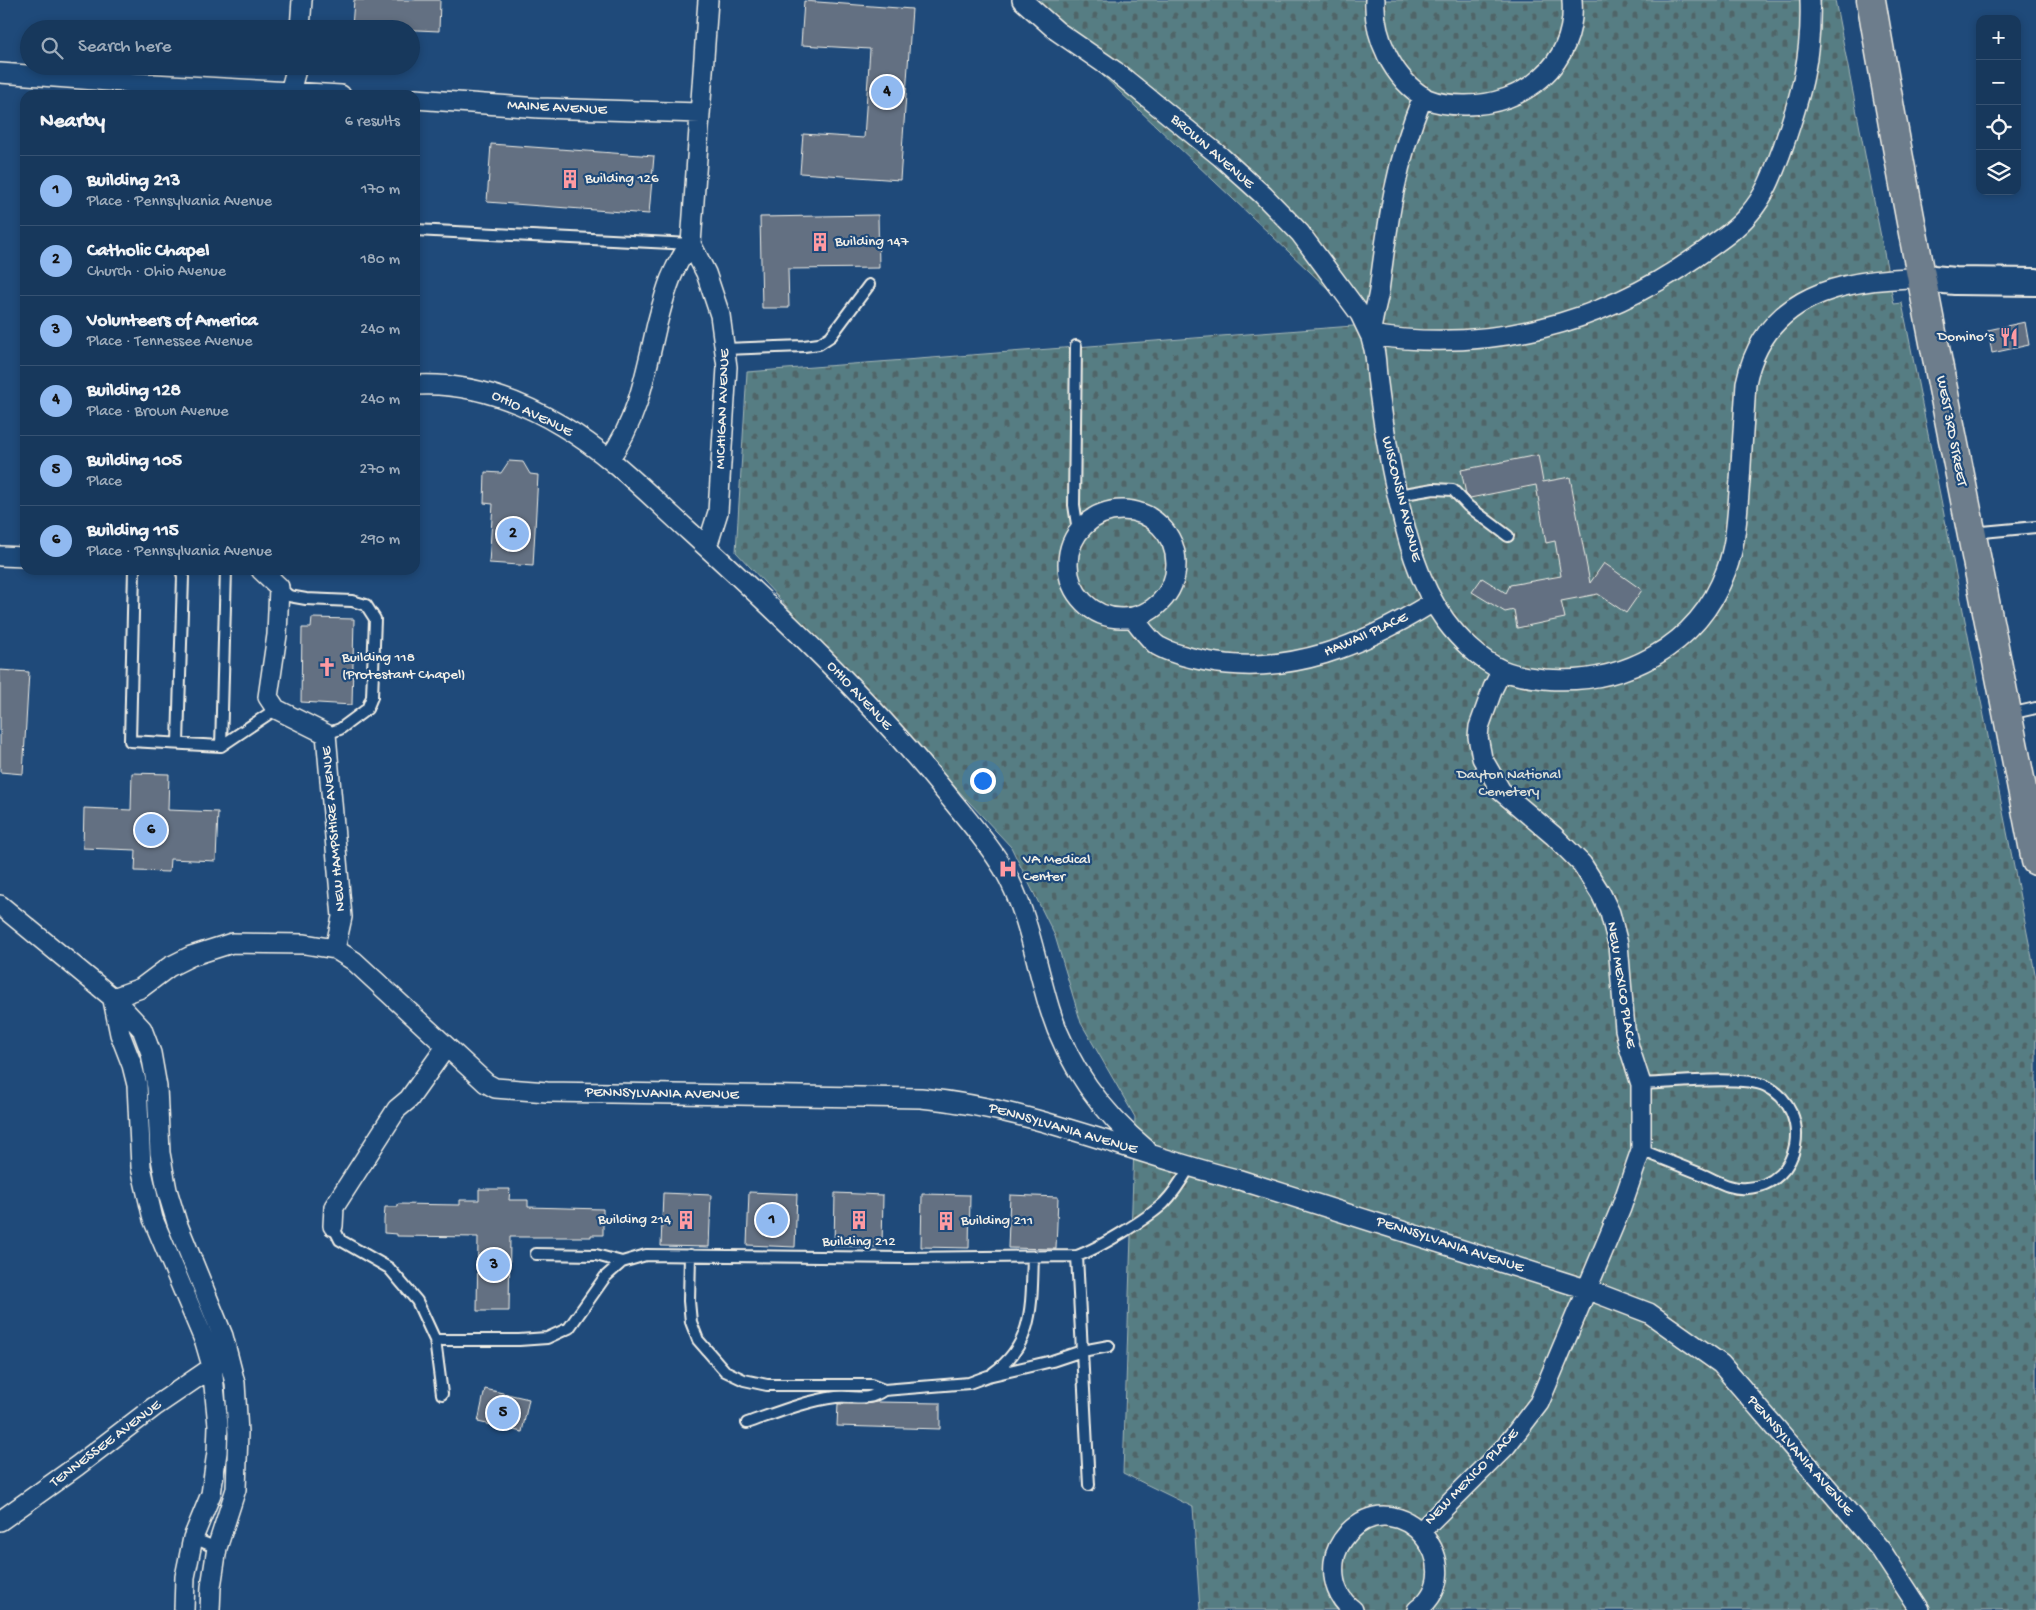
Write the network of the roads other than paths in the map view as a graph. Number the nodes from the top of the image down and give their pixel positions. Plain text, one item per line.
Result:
1 (302, 0) edge
2 (708, 0) edge
3 (1022, 0) edge
4 (1375, 0) edge
5 (1572, 0) edge
6 (1810, 0) edge
7 (1871, 0) edge
8 (301, 20) edge
9 (0, 73) edge
10 (20, 75) edge
11 (26, 75) edge
12 (294, 75) edge
13 (240, 90) edge
14 (290, 90) edge
15 (1423, 96) junction
16 (420, 100) edge
17 (700, 113) junction
18 (420, 230) edge
19 (691, 244) junction
20 (1922, 278) junction
21 (2036, 282) edge
22 (869, 285) dead end
23 (1370, 335) junction
24 (1076, 346) dead end
25 (725, 349) junction
26 (420, 384) edge
27 (609, 459) junction
28 (1398, 495) junction
29 (2036, 527) edge
30 (1078, 531) junction
31 (1971, 533) junction
32 (1508, 536) dead end
33 (707, 547) junction
34 (0, 556) edge
35 (20, 557) edge
36 (134, 575) edge
37 (183, 575) edge
38 (226, 575) edge
39 (266, 575) edge
40 (279, 587) junction
41 (1433, 602) junction
42 (1133, 618) junction
43 (1502, 670) junction
44 (2036, 708) edge
45 (276, 709) junction
46 (2008, 715) junction
47 (326, 734) junction
48 (178, 744) junction
49 (221, 746) junction
50 (2036, 861) edge
51 (0, 906) edge
52 (335, 949) junction
53 (113, 998) junction
54 (446, 1047) junction
55 (1641, 1084) junction
56 (1641, 1150) junction
57 (1154, 1157) junction
58 (1189, 1168) junction
59 (332, 1226) joint
60 (536, 1254) dead end
61 (690, 1255) junction
62 (1077, 1256) junction
63 (1033, 1257) junction
64 (622, 1262) junction
65 (1586, 1288) junction
66 (435, 1340) junction
67 (1109, 1346) dead end
68 (1082, 1351) junction
69 (220, 1362) junction
70 (988, 1376) junction
71 (884, 1390) junction
72 (442, 1394) dead end
73 (747, 1424) dead end
74 (1089, 1485) dead end
75 (0, 1521) edge
76 (1421, 1531) junction
77 (193, 1538) junction
78 (217, 1548) junction
79 (184, 1610) edge
80 (210, 1610) edge
81 (1353, 1610) edge
82 (1417, 1610) edge
83 (1920, 1610) edge

1 - 8 street
2 - 17 street
3 - 23 street, BROWN AVENUE
4 - 15 street
5 - 15 street
6 - 23 street
7 - 20 main road, WEST 3RD STREET
9 - 10 street
11 - 13 street
12 - 14 street
15 - 23 street, WISCONSIN AVENUE
16 - 17 street, MAINE AVENUE
17 - 19 street
18 - 19 lane
19 - 25 street, MICHIGAN AVENUE
19 - 27 street
20 - 21 street
20 - 31 main road, WEST 3RD STREET
20 - 43 street, WISCONSIN AVENUE
22 - 25 lane
23 - 28 street, WISCONSIN AVENUE
24 - 30 lane
25 - 33 street, MICHIGAN AVENUE
26 - 27 street, OHIO AVENUE
27 - 33 street, OHIO AVENUE
28 - 32 lane
28 - 41 street, WISCONSIN AVENUE
29 - 31 lane
30 - 42 street
30 - 42 street
31 - 46 main road, WEST 3RD STREET
33 - 57 street, OHIO AVENUE
34 - 35 street
36 - 48 lane
37 - 48 lane
38 - 49 lane
39 - 40 street
40 - 45 street
40 - 47 lane
41 - 42 street, HAWAII PLACE
41 - 43 street, WISCONSIN AVENUE
43 - 55 street, NEW MEXICO PLACE
44 - 46 lane
45 - 47 street, NEW HAMPSHIRE AVENUE
45 - 49 lane
46 - 50 main road, WEST 3RD STREET
47 - 52 street, NEW HAMPSHIRE AVENUE
48 - 49 lane
51 - 53 street
52 - 53 street, PENNSYLVANIA AVENUE
52 - 54 street, PENNSYLVANIA AVENUE
53 - 69 street
54 - 57 street, PENNSYLVANIA AVENUE
54 - 59 street
55 - 56 street, NEW MEXICO PLACE
55 - 56 lane
56 - 65 street, NEW MEXICO PLACE
57 - 58 street, PENNSYLVANIA AVENUE
58 - 62 lane
58 - 65 street, PENNSYLVANIA AVENUE
59 - 66 lane
60 - 64 lane
61 - 63 lane
61 - 64 lane
61 - 71 lane
62 - 63 lane
62 - 68 lane
63 - 70 lane
64 - 66 lane
65 - 76 street, NEW MEXICO PLACE
65 - 83 street, PENNSYLVANIA AVENUE
66 - 72 lane
67 - 68 lane
68 - 70 lane
68 - 74 lane
69 - 75 street, TENNESSEE AVENUE
69 - 77 street
69 - 78 street
70 - 71 lane
71 - 73 lane
76 - 81 street, NEW MEXICO PLACE
76 - 82 street, NEW MEXICO PLACE
77 - 78 lane
77 - 79 street
78 - 80 street

